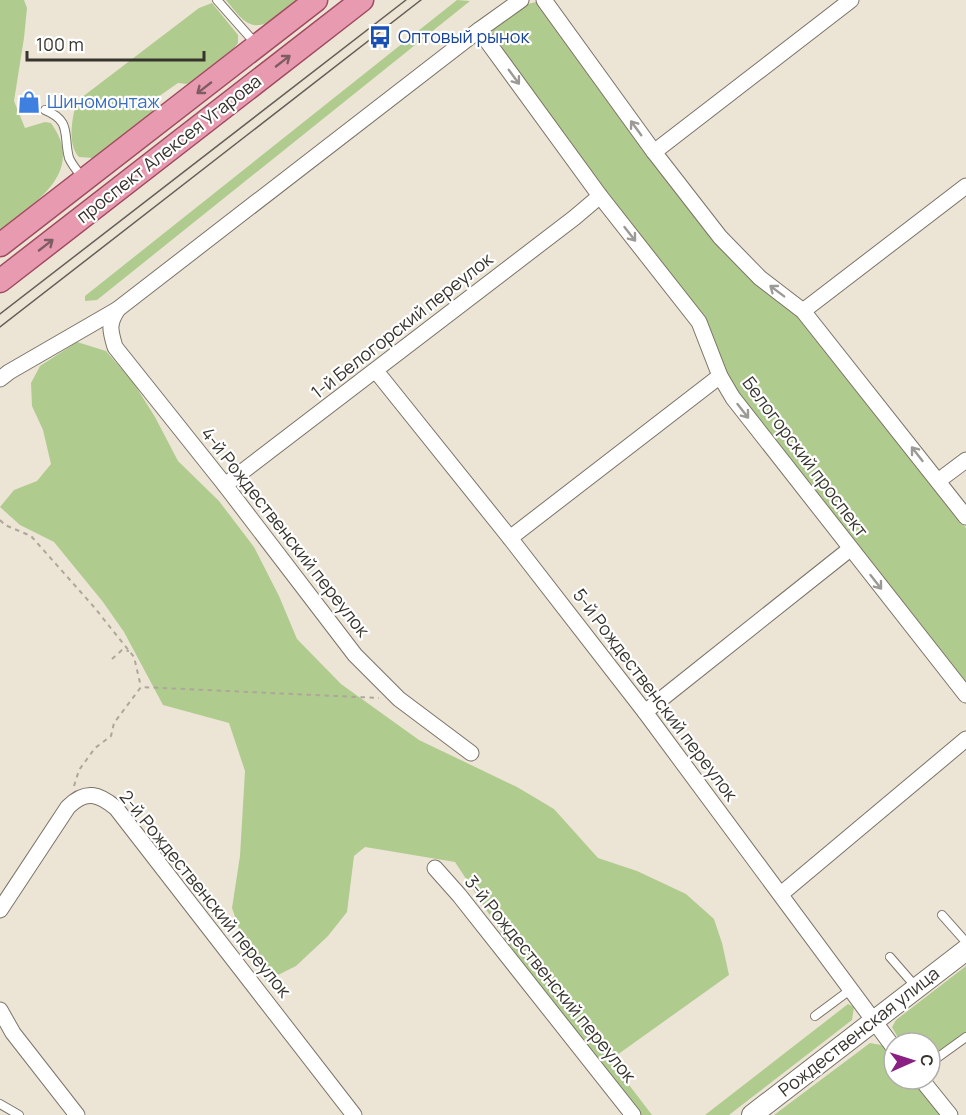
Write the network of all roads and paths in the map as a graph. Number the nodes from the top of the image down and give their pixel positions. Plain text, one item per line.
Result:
1 (217, 0) edge
2 (316, 0) edge
3 (362, 0) edge
4 (521, 0) edge
5 (544, 0) edge
6 (851, 0) edge
7 (331, 9) edge
8 (479, 30) junction
9 (258, 46) junction
10 (45, 110) dead end
11 (654, 152) junction
12 (84, 180) junction
13 (966, 186) edge
14 (600, 196) junction
15 (0, 246) edge
16 (0, 281) edge
17 (118, 309) junction
18 (803, 311) junction
19 (376, 371) junction
20 (720, 376) junction
21 (0, 379) edge
22 (966, 459) edge
23 (938, 481) junction
24 (225, 485) junction
25 (966, 517) edge
26 (0, 520) edge
27 (510, 538) junction
28 (850, 549) junction
29 (129, 651) junction
30 (112, 659) dead end
31 (141, 687) junction
32 (966, 695) edge
33 (399, 699) junction
34 (645, 712) junction
35 (966, 739) edge
36 (471, 753) dead end
37 (74, 801) junction
38 (435, 868) dead end
39 (781, 894) junction
40 (0, 910) edge
41 (942, 915) dead end
42 (966, 942) edge
43 (966, 950) edge
44 (890, 957) dead end
45 (916, 987) junction
46 (850, 990) junction
47 (0, 1010) edge
48 (816, 1016) dead end
49 (873, 1021) junction
50 (882, 1033) edge
51 (966, 1037) edge
52 (942, 1054) edge
53 (931, 1091) edge
54 (0, 1104) edge
55 (19, 1115) edge
56 (77, 1115) edge
57 (354, 1115) edge
58 (633, 1115) edge
59 (752, 1115) edge
60 (950, 1115) edge

1 - 9 lane
2 - 9 main road, проспект Алексея Угарова
3 - 7 main road, проспект Алексея Угарова
4 - 8 street
11 -> 5 street
6 - 11 street
16 -> 7 main road, проспект Алексея Угарова
8 -> 14 street, Белогорский проспект
8 - 17 street
9 -> 12 main road, проспект Алексея Угарова
10 - 12 lane
18 -> 11 street
12 - 15 main road, проспект Алексея Угарова
13 - 18 street
14 - 19 street, 1-й Белогорский переулок
14 -> 20 street, Белогорский проспект
17 - 21 street
17 - 24 street, 4-й Рождественский переулок
23 -> 18 street
19 - 24 street, 1-й Белогорский переулок
19 - 27 street, 5-й Рождественский переулок
20 - 27 street
20 -> 28 street, Белогорский проспект
22 - 23 street
23 - 25 street
24 - 33 street, 4-й Рождественский переулок
26 - 29 path
27 - 34 street, 5-й Рождественский переулок
28 -> 32 street, Белогорский проспект
28 - 34 street
29 - 30 path
29 - 31 path
31 - 33 path
31 - 37 path
33 - 36 street, 4-й Рождественский переулок
34 - 39 street, 5-й Рождественский переулок
35 - 39 street
37 - 40 street
37 - 57 street, 2-й Рождественский переулок
38 - 58 street, 3-й Рождественский переулок
39 - 46 street, 5-й Рождественский переулок
41 - 42 lane
43 - 45 main road, Рождественская улица
44 - 45 lane
45 - 49 main road, Рождественская улица
46 - 48 lane
46 - 49 street, 5-й Рождественский переулок
47 - 56 street
49 - 50 street, 5-й Рождественский переулок
49 - 59 main road, Рождественская улица
51 - 52 lane
53 - 60 street
54 - 55 lane

